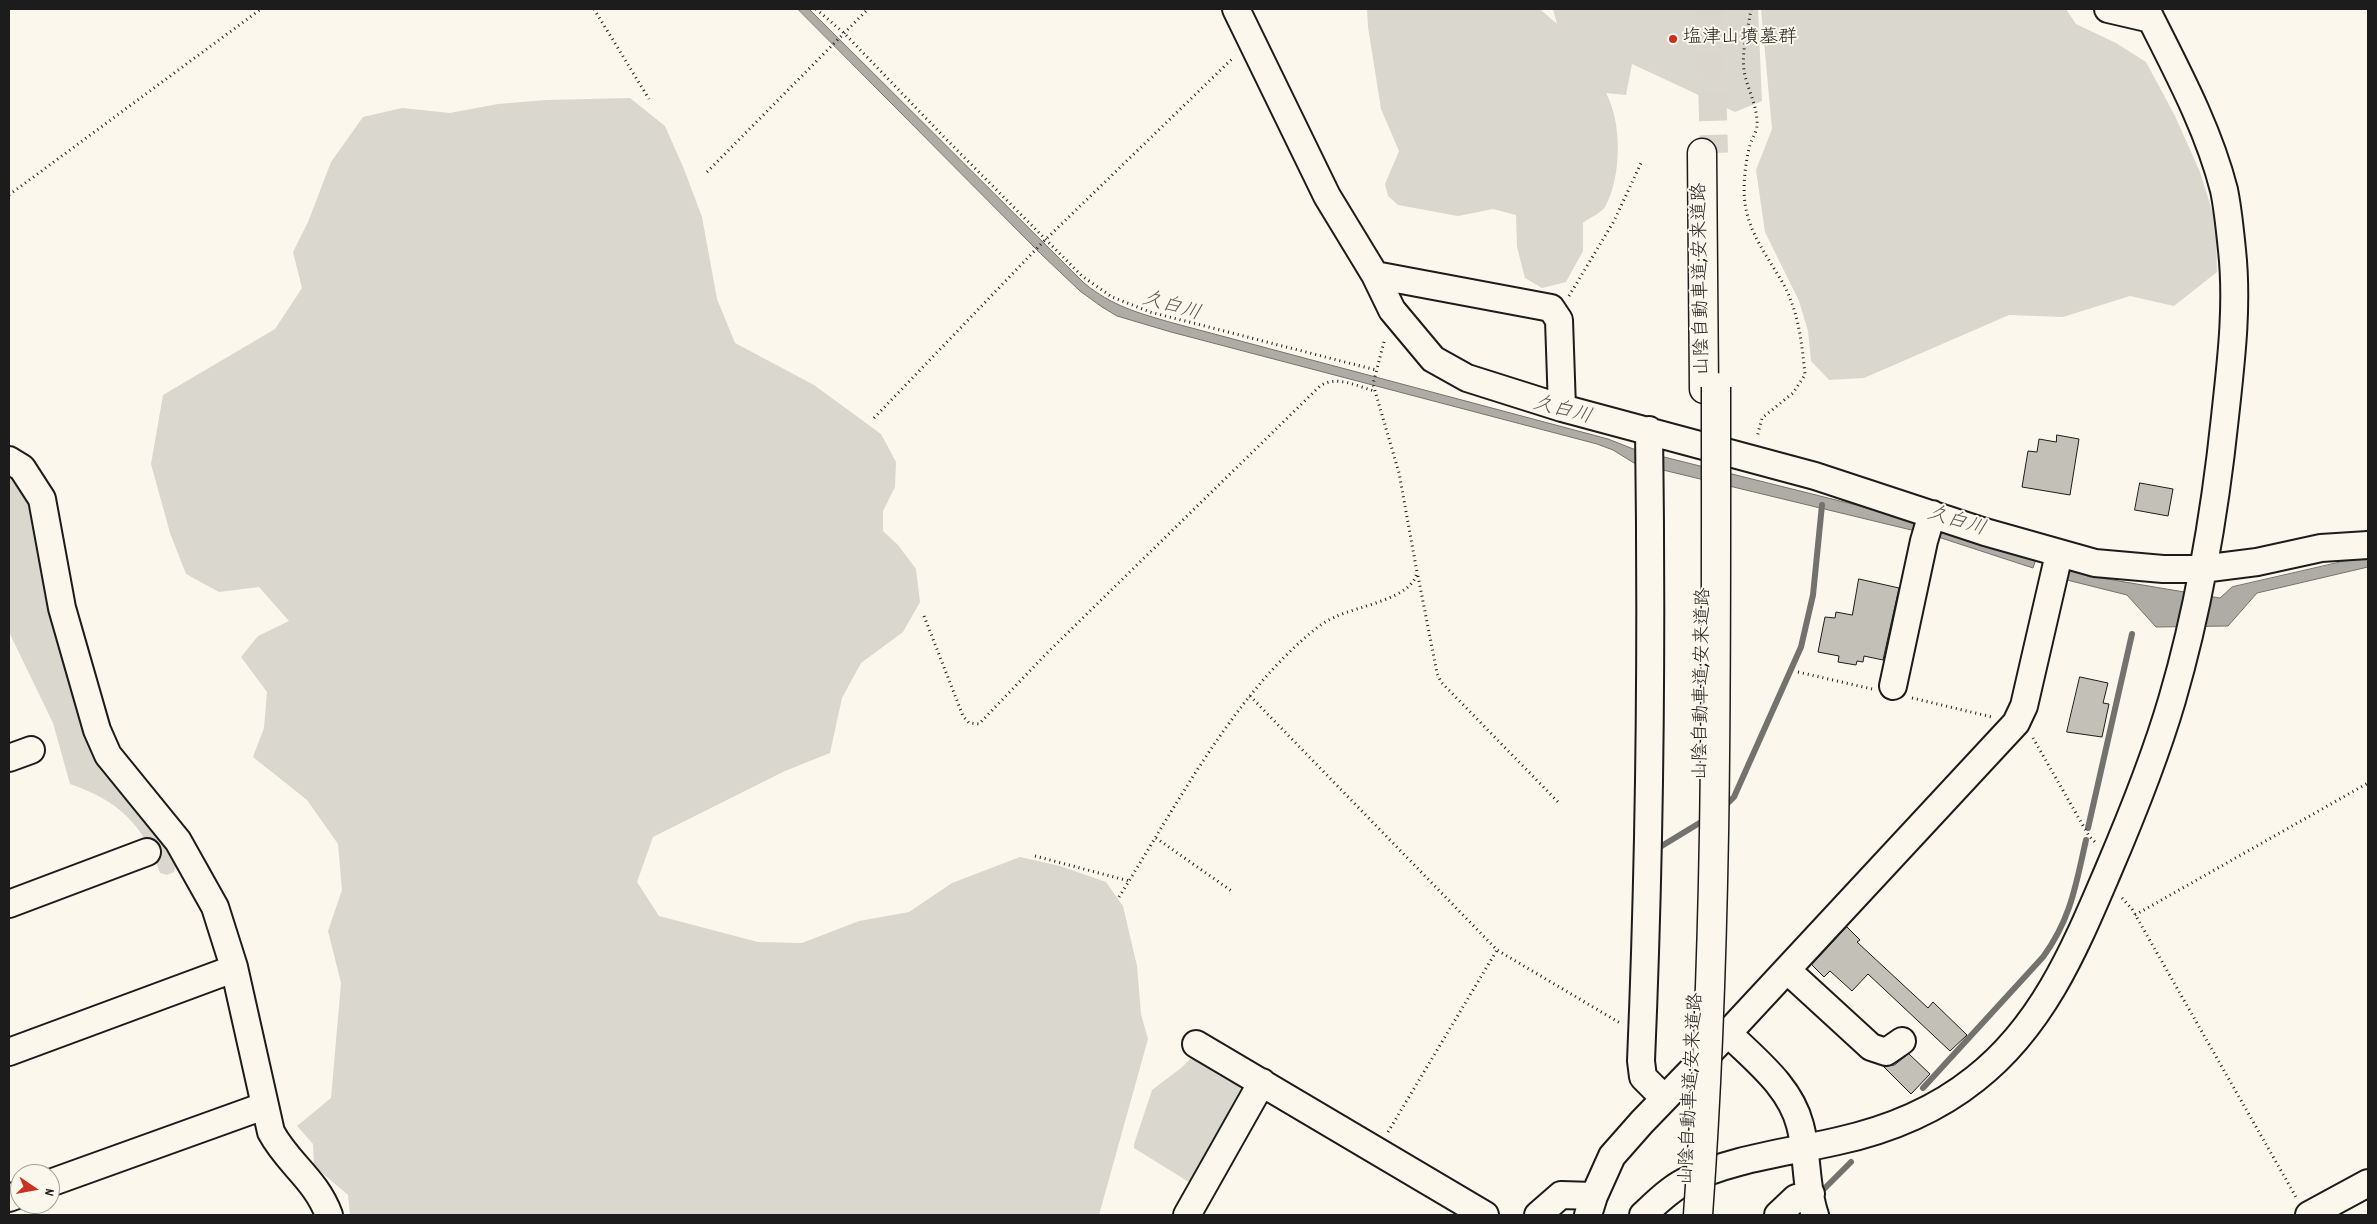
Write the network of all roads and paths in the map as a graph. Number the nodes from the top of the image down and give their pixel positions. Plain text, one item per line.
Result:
1 (261, 9) edge
2 (594, 9) edge
3 (816, 9) edge
4 (868, 9) edge
5 (1236, 9) edge
6 (1750, 9) edge
7 (2108, 9) edge
8 (2149, 14) edge
9 (844, 33) junction
10 (1253, 44) junction
11 (649, 100) dead end
12 (1708, 153) tunnel mouth
13 (1642, 161) dead end
14 (707, 172) dead end
15 (9, 195) edge
16 (1045, 241) junction
17 (1375, 275) junction
18 (1551, 308) junction
19 (1392, 310) junction
20 (1376, 372) junction
21 (1710, 388) junction
22 (1374, 391) junction
23 (1562, 408) junction
24 (874, 418) dead end
25 (1649, 430) junction
26 (1756, 442) dead end
27 (9, 460) edge
28 (1929, 525) junction
29 (2368, 545) edge
30 (2059, 554) junction
31 (1417, 572) junction
32 (2200, 578) junction
33 (924, 616) dead end
34 (1893, 686) dead end
35 (1250, 696) junction
36 (2016, 723) junction
37 (2368, 783) edge
38 (1560, 804) dead end
39 (2089, 836) dead end
40 (1156, 838) junction
41 (148, 852) dead end
42 (1035, 856) dead end
43 (1129, 881) junction
44 (1233, 892) dead end
45 (1119, 897) dead end
46 (9, 904) edge
47 (2132, 909) dead end
48 (2135, 915) junction
49 (1497, 950) junction
50 (1787, 970) junction
51 (225, 972) dead end
52 (1642, 1030) junction
53 (1728, 1034) junction
54 (1902, 1041) dead end
55 (1196, 1044) dead end
56 (9, 1052) edge
57 (1262, 1082) junction
58 (1664, 1098) junction
59 (264, 1106) junction
60 (1804, 1148) junction
61 (1377, 1151) junction
62 (60, 1179) edge
63 (2368, 1183) edge
64 (1813, 1205) edge
65 (1591, 1206) edge
66 (2302, 1207) edge
67 (329, 1215) edge
68 (1187, 1215) edge
69 (1485, 1215) edge
70 (1538, 1215) edge
71 (1643, 1215) edge
72 (1686, 1215) edge
73 (1698, 1215) edge
74 (1778, 1215) edge

1 - 15 path
2 - 11 path
3 - 9 path
4 - 9 path
5 - 10 street
6 - 26 path
7 - 8 street
8 - 32 street
9 - 14 path
9 - 16 path
10 - 16 path
10 - 17 street
12 - 21 highway, 山陰自動車道;安来道路
13 - 18 path
16 - 20 path
16 - 24 path
17 - 18 street
17 - 19 street
18 - 23 street
19 - 20 path
19 - 23 street
20 - 22 path
21 - 72 highway, 山陰自動車道;安来道路
21 - 73 highway, 山陰自動車道;安来道路, bridge
22 - 31 path
22 - 33 path
23 - 25 street
25 - 28 street
25 - 52 street
27 - 59 street
28 - 30 street
28 - 34 street
29 - 32 street
30 - 32 street
30 - 36 street
31 - 35 path
31 - 38 path
32 - 60 street
35 - 40 path
35 - 49 path
36 - 39 path
36 - 50 street
37 - 48 path
40 - 43 path
40 - 44 path
41 - 46 street
42 - 43 path
43 - 45 path
47 - 48 path
48 - 66 path
49 - 52 path
49 - 61 path
50 - 53 street
50 - 54 street
51 - 56 street
52 - 58 street
53 - 58 street
53 - 60 street
55 - 57 street
57 - 61 street
57 - 68 street
58 - 65 street
59 - 62 street
59 - 67 street
60 - 64 street
60 - 71 street
61 - 69 street
63 - 66 street
64 - 74 street
65 - 70 street

